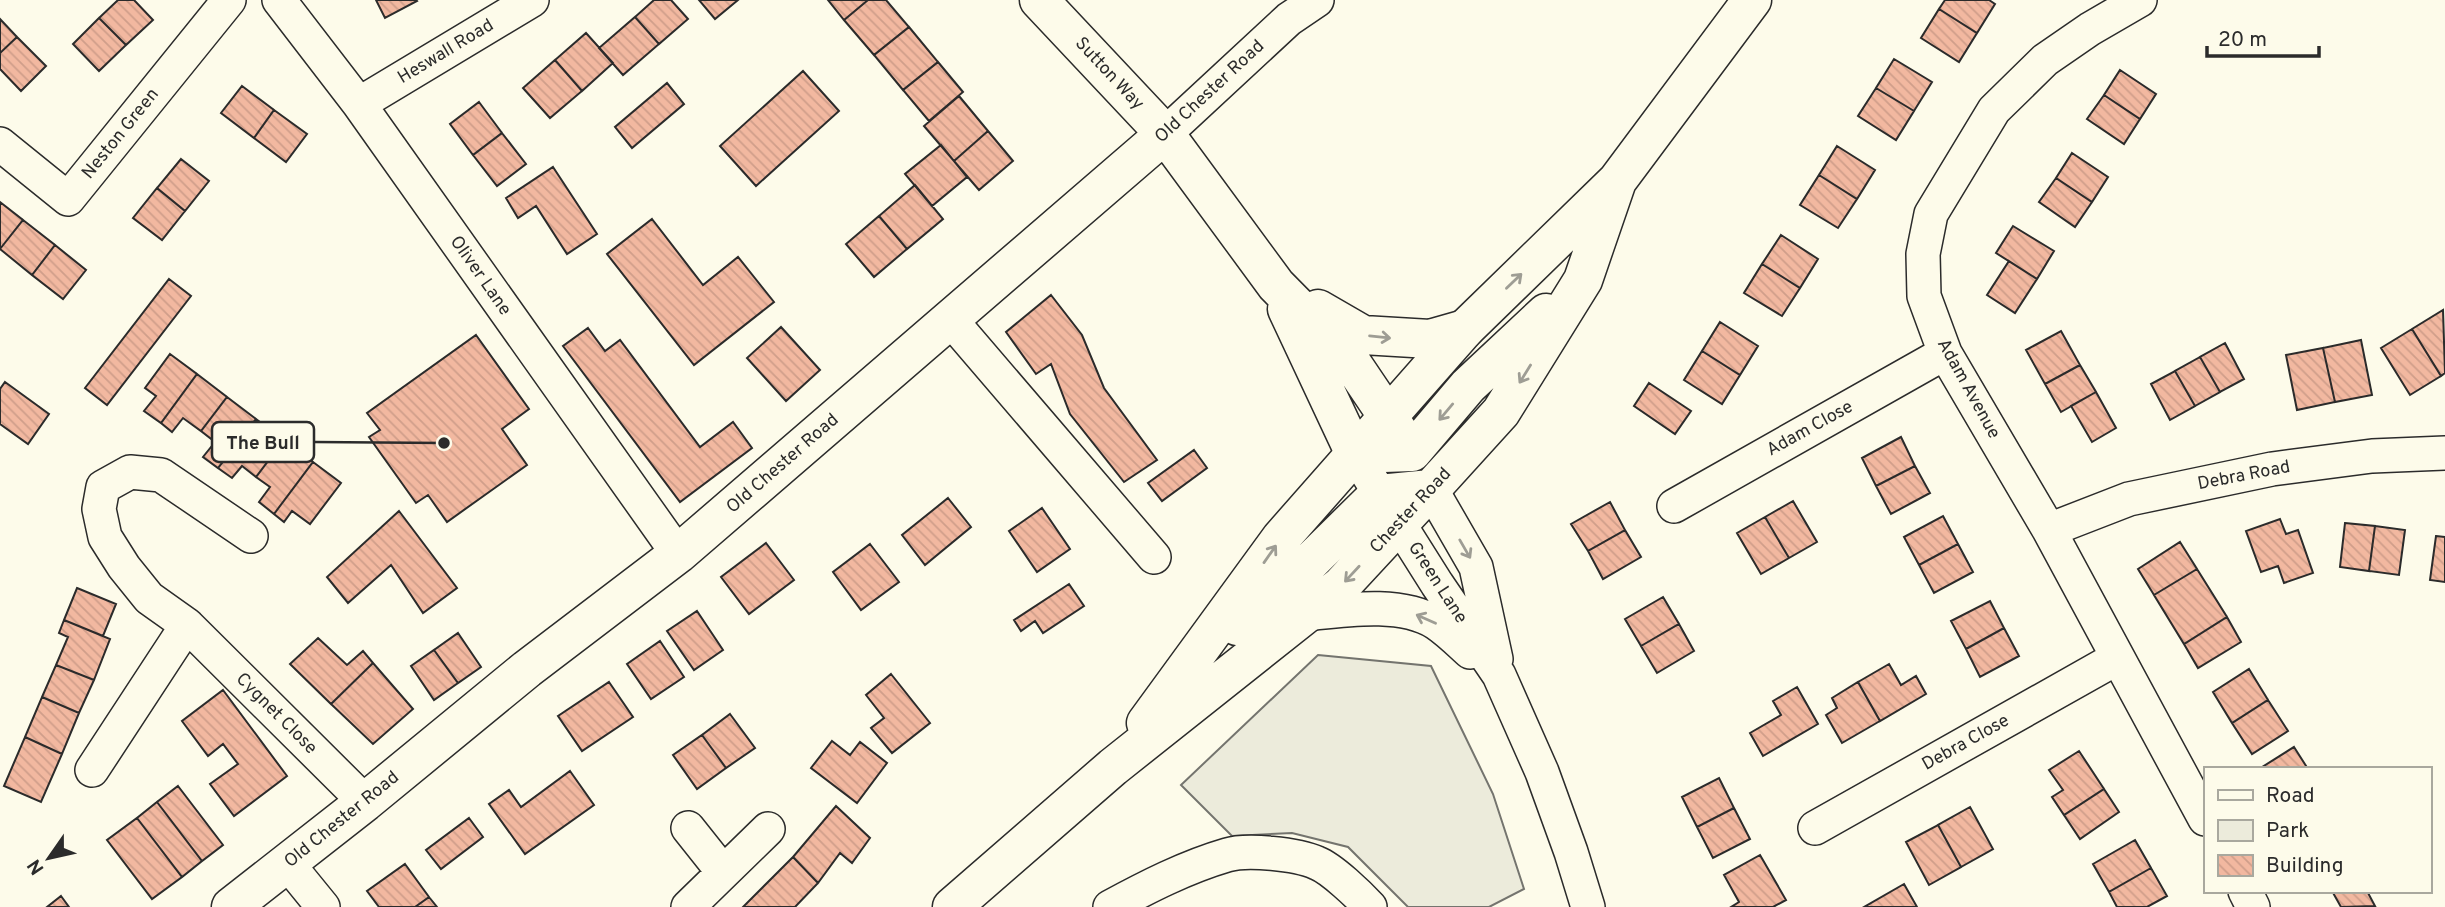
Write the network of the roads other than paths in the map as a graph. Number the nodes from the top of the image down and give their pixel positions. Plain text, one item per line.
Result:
1 (229, 0) edge
2 (279, 0) edge
3 (532, 0) edge
4 (1039, 0) edge
5 (1317, 0) edge
6 (1752, 0) edge
7 (2140, 0) edge
8 (359, 104) junction
9 (1165, 134) junction
10 (0, 144) edge
11 (1617, 181) junction
12 (1583, 279) junction
13 (1276, 285) junction
14 (950, 320) junction
15 (1465, 329) junction
16 (1945, 353) junction
17 (1388, 416) junction
18 (1412, 452) junction
19 (2445, 453) edge
20 (1355, 454) junction
21 (1431, 489) junction
22 (1674, 506) dead end
23 (1389, 509) junction
24 (2049, 530) junction
25 (251, 536) dead end
26 (678, 554) junction
27 (1154, 556) dead end
28 (1306, 614) junction
29 (187, 625) junction
30 (2117, 658) junction
31 (1181, 676) junction
32 (1499, 676) junction
33 (1113, 766) junction
34 (92, 770) dead end
35 (365, 802) junction
36 (2204, 817) edge
37 (688, 828) dead end
38 (1815, 828) dead end
39 (768, 829) dead end
40 (288, 864) junction
41 (723, 872) junction
42 (231, 907) edge
43 (323, 907) edge
44 (688, 907) edge
45 (952, 907) edge
46 (1110, 907) edge
47 (1370, 907) edge
48 (1588, 907) edge

1 - 10 street, Neston Green
2 - 8 street, Oliver Lane
3 - 8 street, Heswall Road
4 - 9 main road, Sutton Way
5 - 9 street, Old Chester Road
6 - 11 main road, Chester Road
7 - 16 street, Adam Avenue
8 - 26 street, Oliver Lane
9 - 13 main road, Sutton Way
9 - 14 main road, Old Chester Road
11 - 12 main road, Chester Road
15 -> 11 main road, Chester Road
12 -> 18 main road
12 -> 21 main road, Chester Road
13 -> 15 main road, Sutton Way
13 - 17 main road, Sutton Way
13 - 20 main road, Sutton Way
14 - 26 main road, Old Chester Road
14 - 27 street
15 - 17 main road, Chester Road
16 - 22 street, Adam Close
16 - 24 street, Adam Avenue
17 - 18 main road, Sutton Way
17 - 20 main road, Chester Road
18 - 20 main road
18 - 21 main road, Sutton Way
19 - 24 street, Debra Road
20 - 23 street, Green Lane
31 -> 20 main road, Chester Road
21 - 23 main road, Chester Road
21 -> 32 street, Green Lane
23 -> 28 main road, Chester Road
23 - 31 main road
23 - 32 street, Green Lane
24 - 30 street, Adam Avenue
25 - 29 street, Cygnet Close
26 - 35 main road, Old Chester Road
32 -> 28 street, Green Lane
28 - 33 main road, Chester Road
29 - 34 street
29 - 35 street, Cygnet Close
30 - 36 street, Adam Avenue
30 - 38 street, Debra Close
31 - 33 main road, Chester Road
32 - 48 street, Green Lane
33 - 45 main road, Chester Road
35 - 40 main road, Old Chester Road
37 - 41 street
39 - 41 street
40 - 42 main road, Old Chester Road
40 - 43 street
41 - 44 street
46 - 47 street

